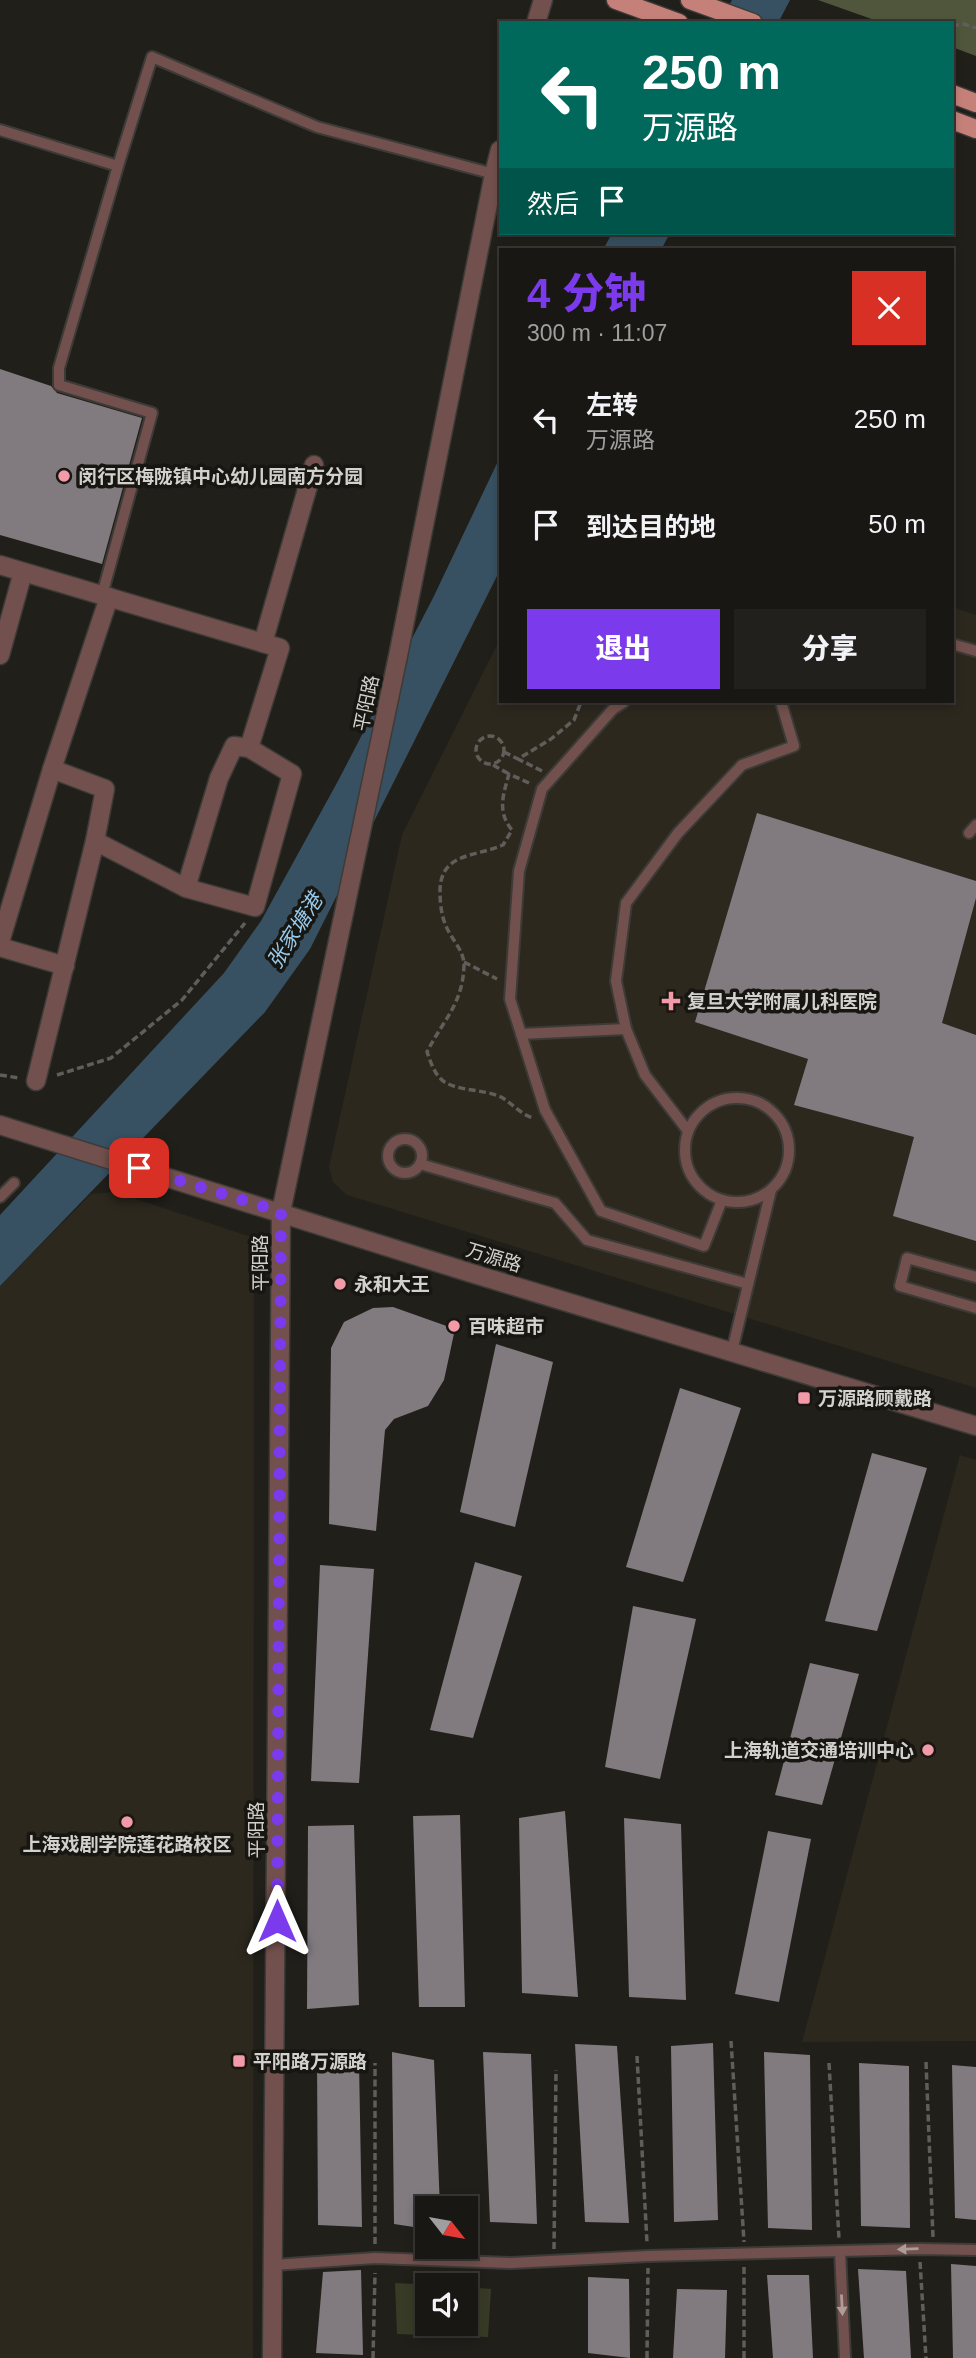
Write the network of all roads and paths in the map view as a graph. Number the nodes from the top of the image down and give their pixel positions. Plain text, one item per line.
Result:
1 (543, 0) edge
2 (615, 0) edge
3 (693, 1) edge
4 (537, 21) edge
5 (673, 21) edge
6 (748, 21) edge
7 (954, 26) edge
8 (976, 28) edge
9 (954, 95) edge
10 (976, 103) edge
11 (954, 121) edge
12 (976, 129) edge
13 (0, 130) edge
14 (499, 154) edge
15 (118, 166) junction
16 (494, 174) junction
17 (314, 465) dead end
18 (0, 565) edge
19 (23, 572) junction
20 (106, 596) junction
21 (263, 643) junction
22 (954, 645) edge
23 (976, 651) edge
24 (0, 655) edge
25 (581, 703) edge
26 (622, 703) edge
27 (781, 703) edge
28 (249, 748) junction
29 (504, 752) junction
30 (518, 759) junction
31 (491, 764) junction
32 (52, 769) junction
33 (509, 774) junction
34 (553, 776) junction
35 (542, 789) junction
36 (95, 841) junction
37 (186, 888) junction
38 (255, 907) junction
39 (0, 944) edge
40 (464, 962) junction
41 (65, 967) junction
42 (512, 985) junction
43 (626, 1028) junction
44 (521, 1034) junction
45 (0, 1075) edge
46 (36, 1081) junction
47 (549, 1118) junction
48 (0, 1125) edge
49 (688, 1131) junction
50 (420, 1164) dead end
51 (14, 1183) dead end
52 (771, 1190) junction
53 (0, 1197) edge
54 (722, 1200) junction
55 (281, 1212) junction
56 (976, 1277) edge
57 (748, 1284) junction
58 (976, 1308) edge
59 (732, 1351) junction
60 (976, 1426) edge
61 (730, 2041) dead end
62 (637, 2056) dead end
63 (926, 2062) dead end
64 (375, 2063) dead end
65 (829, 2063) dead end
66 (556, 2070) dead end
67 (919, 2249) junction
68 (934, 2250) junction
69 (976, 2250) edge
70 (840, 2251) junction
71 (744, 2255) junction
72 (648, 2256) junction
73 (375, 2258) junction
74 (554, 2262) junction
75 (274, 2265) junction
76 (272, 2358) edge
77 (373, 2358) edge
78 (647, 2358) edge
79 (744, 2358) edge
80 (845, 2358) edge
81 (926, 2358) edge

1 - 4 street
2 - 5 main road
3 - 6 main road
7 - 8 path
9 - 10 main road
11 - 12 main road
13 - 15 lane
14 - 16 street, 平阳路
15 - 16 lane
15 - 20 lane
16 - 55 street, 平阳路
17 - 21 street
18 - 19 street
19 - 20 street
19 - 24 street
20 - 21 street
20 - 32 street
21 - 28 street
22 - 23 lane
25 - 30 path
26 - 34 lane
27 - 43 lane
28 - 37 street
28 - 38 street
29 - 30 path
29 - 31 path
29 - 31 path
30 - 34 path
31 - 33 path
32 - 36 street
32 - 39 street
33 - 35 path
33 - 40 path
34 - 35 lane
35 - 42 lane
36 - 37 street
36 - 41 street
37 - 38 street
38 - 46 path
39 - 41 street
40 - 42 path
40 - 47 path
41 - 46 street
42 - 44 lane
43 - 44 lane
43 - 49 lane
44 - 47 lane
45 - 46 path
47 - 54 lane
48 - 55 street, 万源路
49 - 52 lane
49 - 54 lane
50 - 57 lane
51 - 53 lane
52 - 54 lane
52 - 57 lane
55 - 59 street, 万源路
55 - 75 street, 平阳路
56 - 58 lane
57 - 59 lane
59 - 60 street, 万源路
61 - 71 path
62 - 72 path
63 - 68 path
64 - 73 path
65 - 70 path
66 - 74 path
67 - 68 lane
67 -> 70 lane
67 - 81 path
68 - 69 lane
70 - 71 lane
70 -> 80 lane
71 - 72 lane
71 - 79 path
72 - 74 lane
72 - 78 path
73 - 74 lane
73 - 75 lane
73 - 77 path
75 - 76 street, 平阳路

